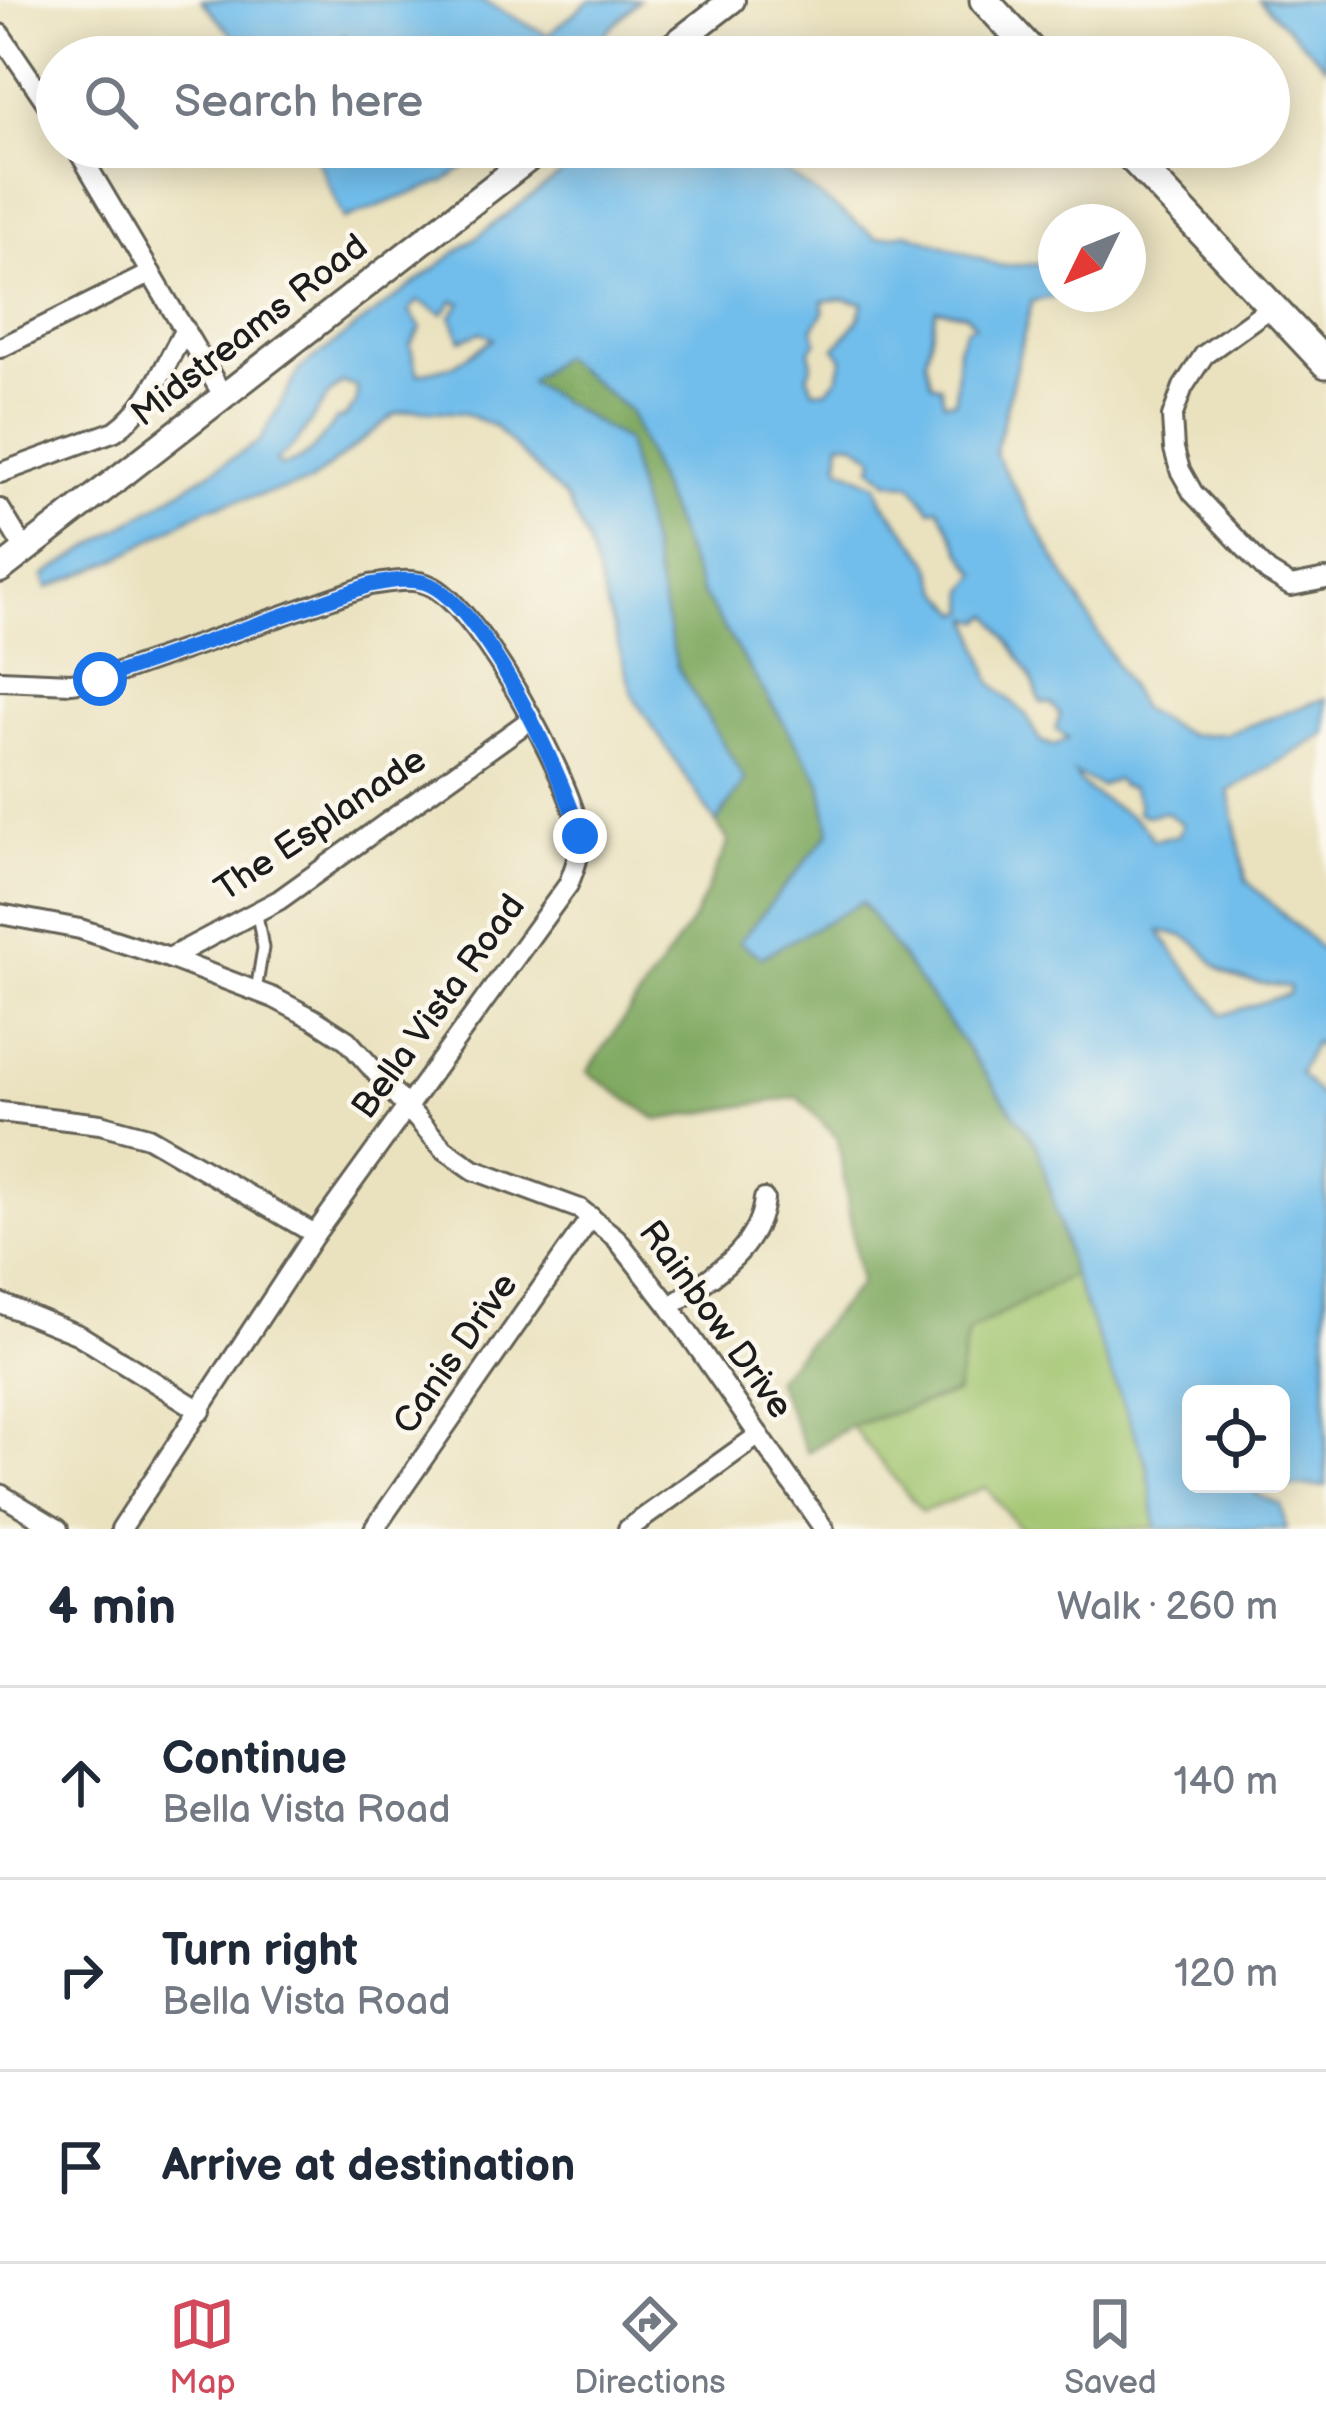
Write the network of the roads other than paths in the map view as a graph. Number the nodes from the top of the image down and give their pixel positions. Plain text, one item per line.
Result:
1 (732, 0) edge
2 (984, 0) edge
3 (0, 34) edge
4 (685, 36) edge
5 (1017, 36) edge
6 (36, 87) edge
7 (89, 168) edge
8 (517, 168) edge
9 (1142, 168) edge
10 (151, 272) junction
11 (1272, 306) junction
12 (184, 329) junction
13 (0, 348) edge
14 (1326, 364) edge
15 (224, 397) junction
16 (0, 472) edge
17 (0, 508) edge
18 (25, 550) junction
19 (0, 570) edge
20 (1326, 579) edge
21 (0, 680) edge
22 (530, 720) junction
23 (257, 913) junction
24 (0, 914) edge
25 (169, 958) junction
26 (256, 991) junction
27 (405, 1109) junction
28 (0, 1112) edge
29 (764, 1198) dead end
30 (591, 1216) junction
31 (314, 1234) junction
32 (0, 1303) edge
33 (670, 1307) junction
34 (201, 1411) junction
35 (759, 1435) junction
36 (0, 1494) edge
37 (58, 1529) edge
38 (121, 1529) edge
39 (374, 1529) edge
40 (628, 1529) edge
41 (824, 1529) edge

1 - 4 street
2 - 5 main road
3 - 6 street
7 - 10 street
8 - 15 street, Midstreams Road
9 - 11 main road
10 - 12 street
10 - 13 street
11 - 14 main road
11 - 20 street
12 - 15 street
12 - 16 street
15 - 18 street, Midstreams Road
17 - 18 street
18 - 19 street, Midstreams Road
21 - 22 street, Bella Vista Road
22 - 23 street, The Esplanade
22 - 27 street, Bella Vista Road
23 - 25 street, The Esplanade
23 - 26 lane
24 - 25 street
25 - 26 street, Rainbow Drive
26 - 27 street, Rainbow Drive
27 - 30 street, Rainbow Drive
27 - 31 street, Bella Vista Road
28 - 31 street
29 - 33 street
30 - 33 street, Rainbow Drive
30 - 39 street, Canis Drive
31 - 34 street, Bella Vista Road
32 - 34 street
33 - 35 street, Rainbow Drive
34 - 38 street, Bella Vista Road
35 - 40 street
35 - 41 street, Rainbow Drive
36 - 37 street

